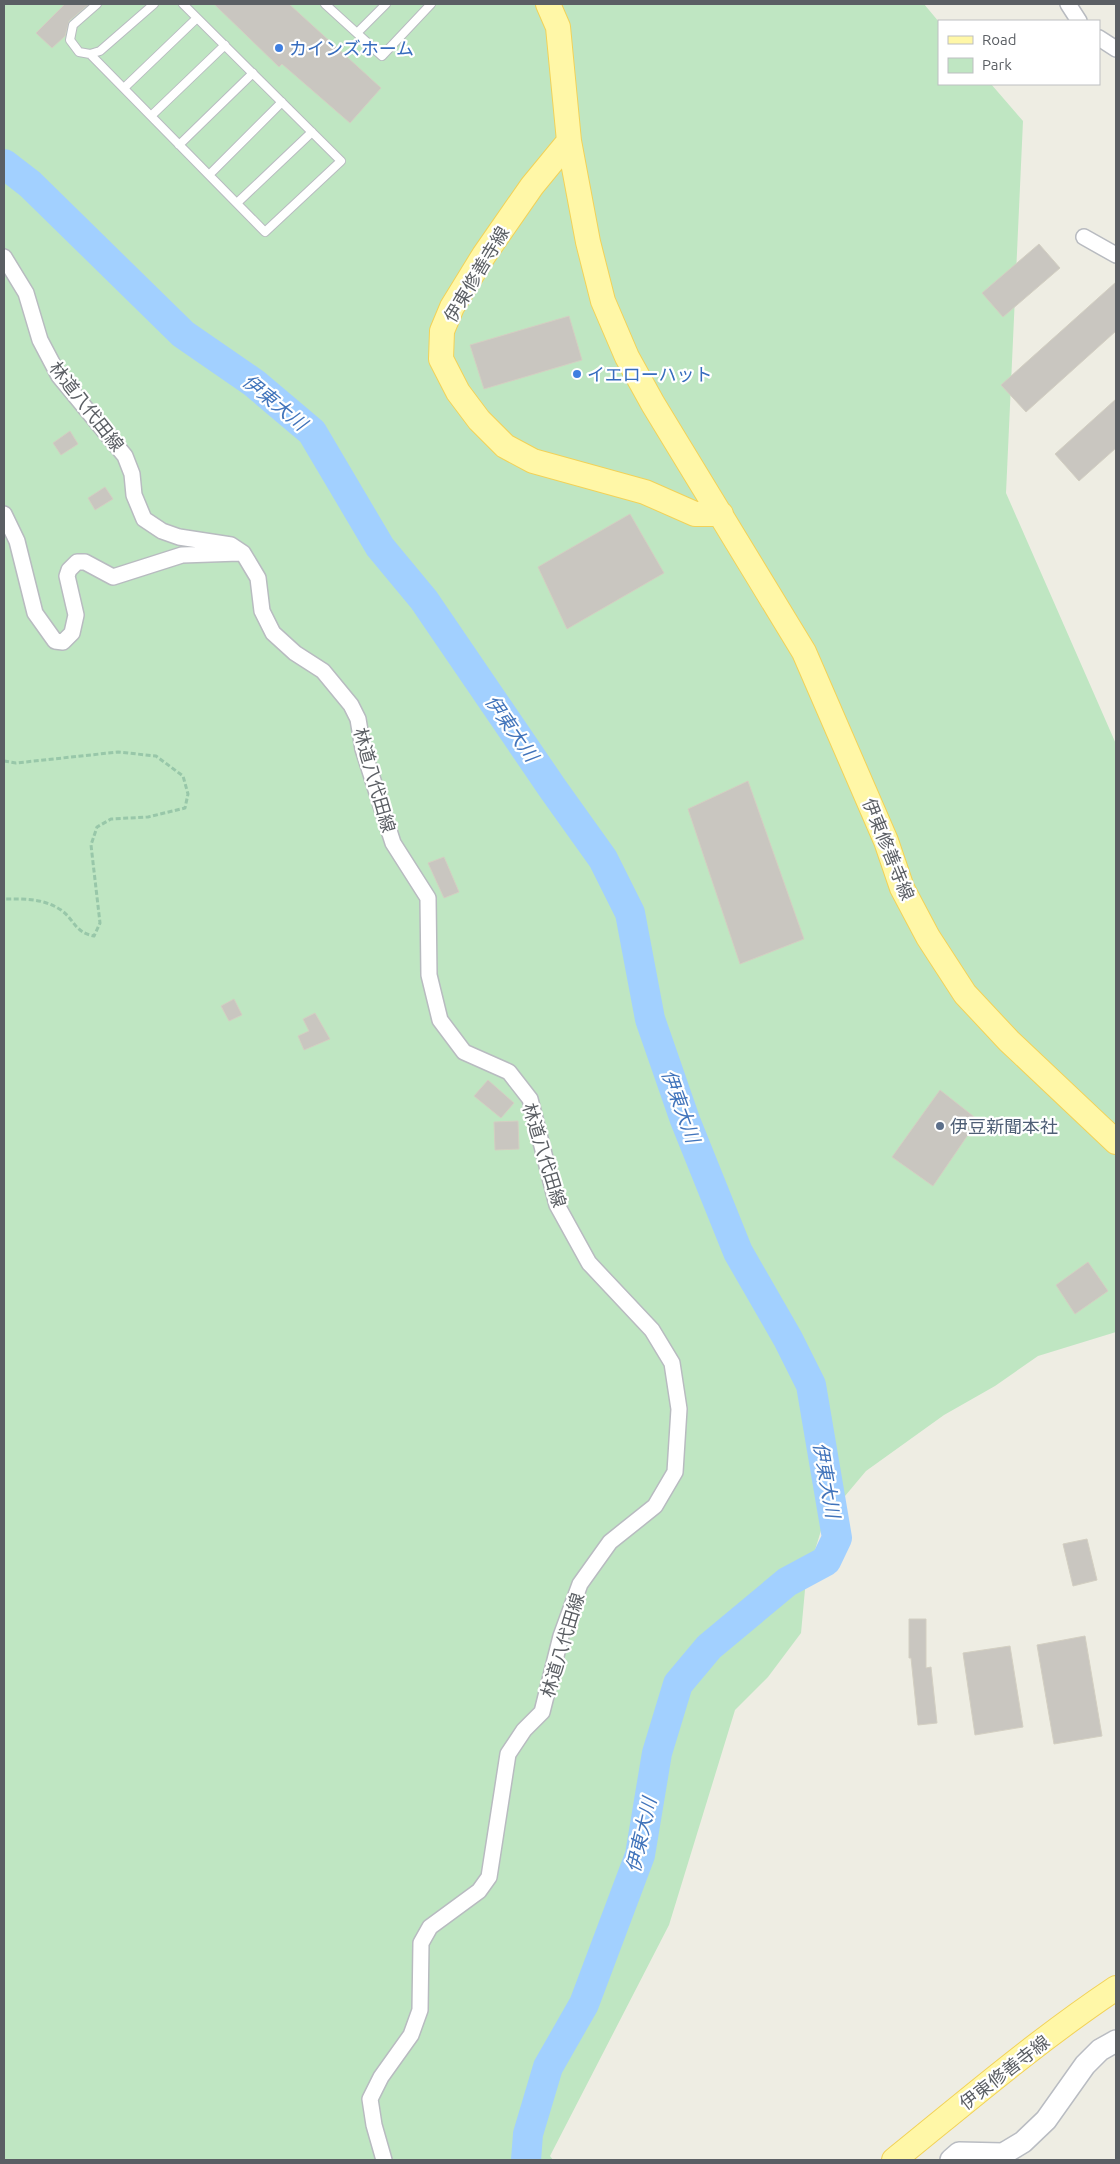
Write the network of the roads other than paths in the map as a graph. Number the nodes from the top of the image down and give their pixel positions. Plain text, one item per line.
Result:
1 (97, 4) edge
2 (154, 4) edge
3 (183, 4) edge
4 (326, 4) edge
5 (386, 4) edge
6 (431, 4) edge
7 (548, 4) edge
8 (1068, 4) edge
9 (198, 18) junction
10 (1078, 20) edge
11 (357, 33) junction
12 (1100, 39) edge
13 (225, 45) junction
14 (1116, 49) edge
15 (90, 54) junction
16 (253, 73) junction
17 (124, 88) junction
18 (282, 102) junction
19 (150, 116) junction
20 (312, 132) junction
21 (569, 141) junction
22 (179, 145) junction
23 (209, 175) junction
24 (237, 203) junction
25 (1084, 237) dead end
26 (1116, 255) edge
27 (4, 257) edge
28 (4, 514) edge
29 (721, 514) junction
30 (243, 552) junction
31 (1116, 1142) edge
32 (1116, 1988) edge
33 (1116, 2041) edge
34 (384, 2160) edge
35 (894, 2160) edge
36 (951, 2160) edge

1 - 15 lane
2 - 15 lane
3 - 9 lane
4 - 11 lane
5 - 11 lane
6 - 11 lane
7 - 21 main road, 伊東修善寺線
8 - 10 street
9 - 13 lane
9 - 17 lane
12 - 14 street
13 - 16 lane
13 - 19 lane
15 - 17 lane
16 - 18 lane
16 - 22 lane
17 - 19 lane
18 - 20 lane
18 - 23 lane
19 - 22 lane
20 - 24 lane
20 - 24 lane
21 - 29 main road, 伊東修善寺線
21 - 29 main road, 伊東修善寺線
22 - 23 lane
23 - 24 lane
25 - 26 street
27 - 30 street, 林道八代田線
28 - 30 street
29 - 31 main road, 伊東修善寺線
30 - 34 street, 林道八代田線
32 - 35 main road, 伊東修善寺線
33 - 36 street

